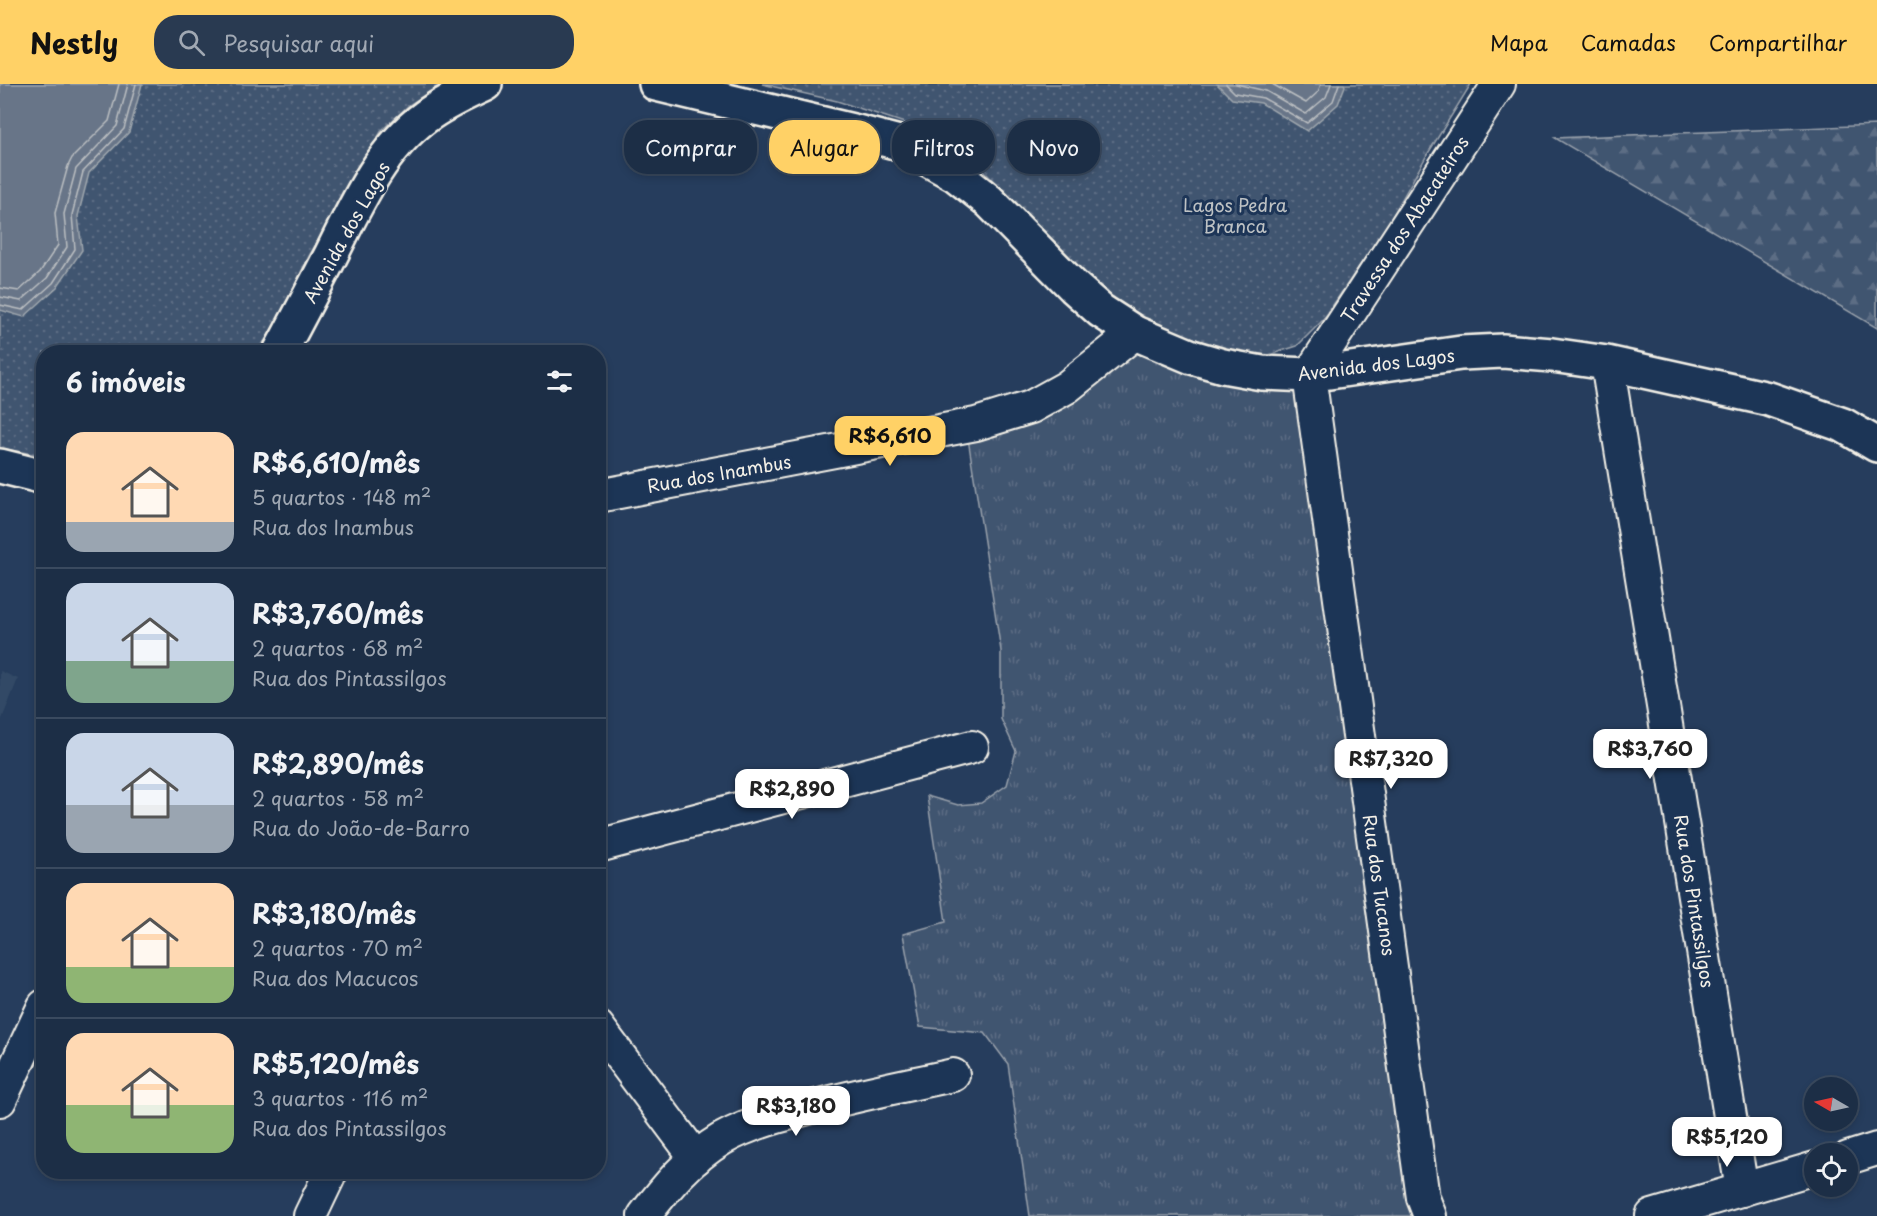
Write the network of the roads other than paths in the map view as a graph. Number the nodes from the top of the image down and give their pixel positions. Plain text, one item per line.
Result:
1 (485, 84) edge
2 (656, 84) edge
3 (1499, 84) edge
4 (1135, 333) junction
5 (284, 345) edge
6 (1608, 363) junction
7 (1309, 375) junction
8 (1877, 445) edge
9 (0, 466) edge
10 (36, 475) edge
11 (606, 494) edge
12 (972, 747) dead end
13 (606, 844) edge
14 (36, 1023) edge
15 (606, 1038) edge
16 (953, 1076) dead end
17 (0, 1100) edge
18 (1877, 1149) edge
19 (1858, 1155) edge
20 (696, 1158) junction
21 (1804, 1171) edge
22 (328, 1179) edge
23 (1742, 1190) junction
24 (310, 1216) edge
25 (644, 1216) edge
26 (1430, 1216) edge
27 (1653, 1216) edge

1 - 5 main road, Avenida dos Lagos
2 - 4 main road, Avenida dos Lagos
3 - 7 street, Travessa dos Abacateiros
4 - 7 main road, Avenida dos Lagos
4 - 11 street, Rua dos Inambus
6 - 7 main road, Avenida dos Lagos
6 - 8 main road, Avenida dos Lagos
6 - 23 street, Rua dos Pintassilgos
7 - 26 street, Rua dos Tucanos
9 - 10 main road
12 - 13 street
14 - 17 street
15 - 20 street
16 - 20 street
18 - 19 street
20 - 25 street
21 - 23 street
22 - 24 street
23 - 27 street

